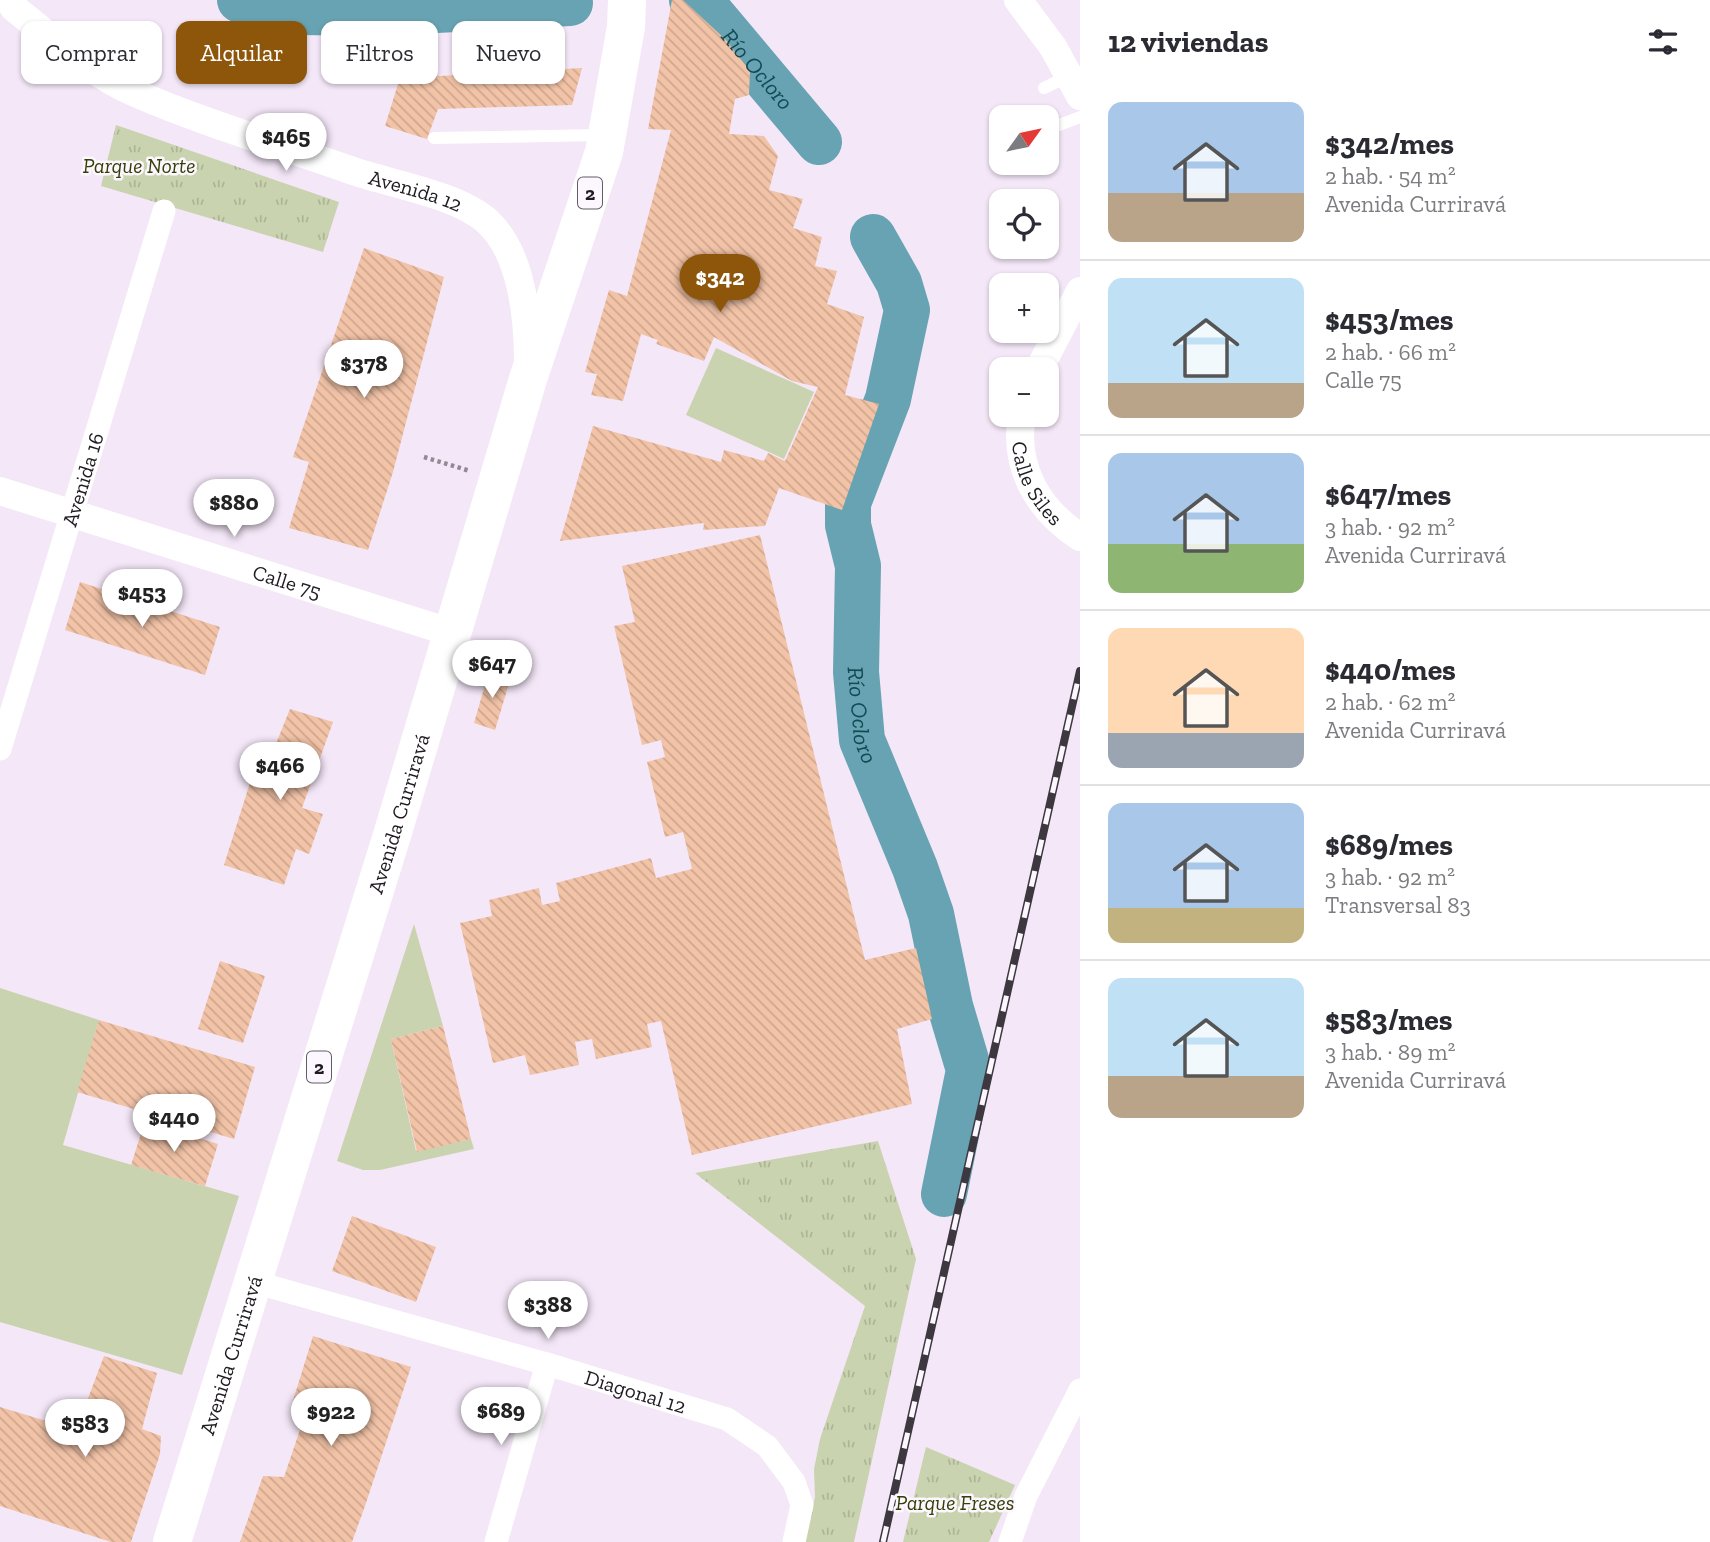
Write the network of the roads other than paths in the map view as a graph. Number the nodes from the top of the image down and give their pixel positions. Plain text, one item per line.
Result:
1 (9, 0) edge
2 (627, 0) edge
3 (1018, 0) edge
4 (1075, 86) edge
5 (1044, 88) dead end
6 (1080, 117) edge
7 (1059, 125) dead end
8 (609, 134) junction
9 (434, 138) dead end
10 (164, 211) dead end
11 (1080, 291) edge
12 (1045, 357) edge
13 (528, 379) junction
14 (1020, 427) edge
15 (0, 491) edge
16 (71, 515) junction
17 (1080, 537) edge
18 (453, 633) junction
19 (0, 749) edge
20 (254, 1282) junction
21 (547, 1364) junction
22 (1080, 1390) edge
23 (172, 1542) edge
24 (496, 1542) edge
25 (794, 1542) edge
26 (1010, 1542) edge

1 - 13 street, Avenida 12
2 - 8 highway, Avenida Curriravá / 2
3 - 4 street
4 - 5 lane
6 - 7 lane
8 - 9 lane
8 - 13 highway, Avenida Curriravá / 2
10 - 16 street, Avenida 16
11 - 12 street
13 - 18 highway, Avenida Curriravá / 2
14 - 17 street, Calle Siles
15 - 16 street, Calle 75
16 - 18 street, Calle 75
16 - 19 street, Avenida 16
18 - 20 highway, Avenida Curriravá / 2
20 - 21 street, Diagonal 12
20 - 23 highway, Avenida Curriravá / 2
21 - 24 street
21 - 25 street, Diagonal 12
22 - 26 street

